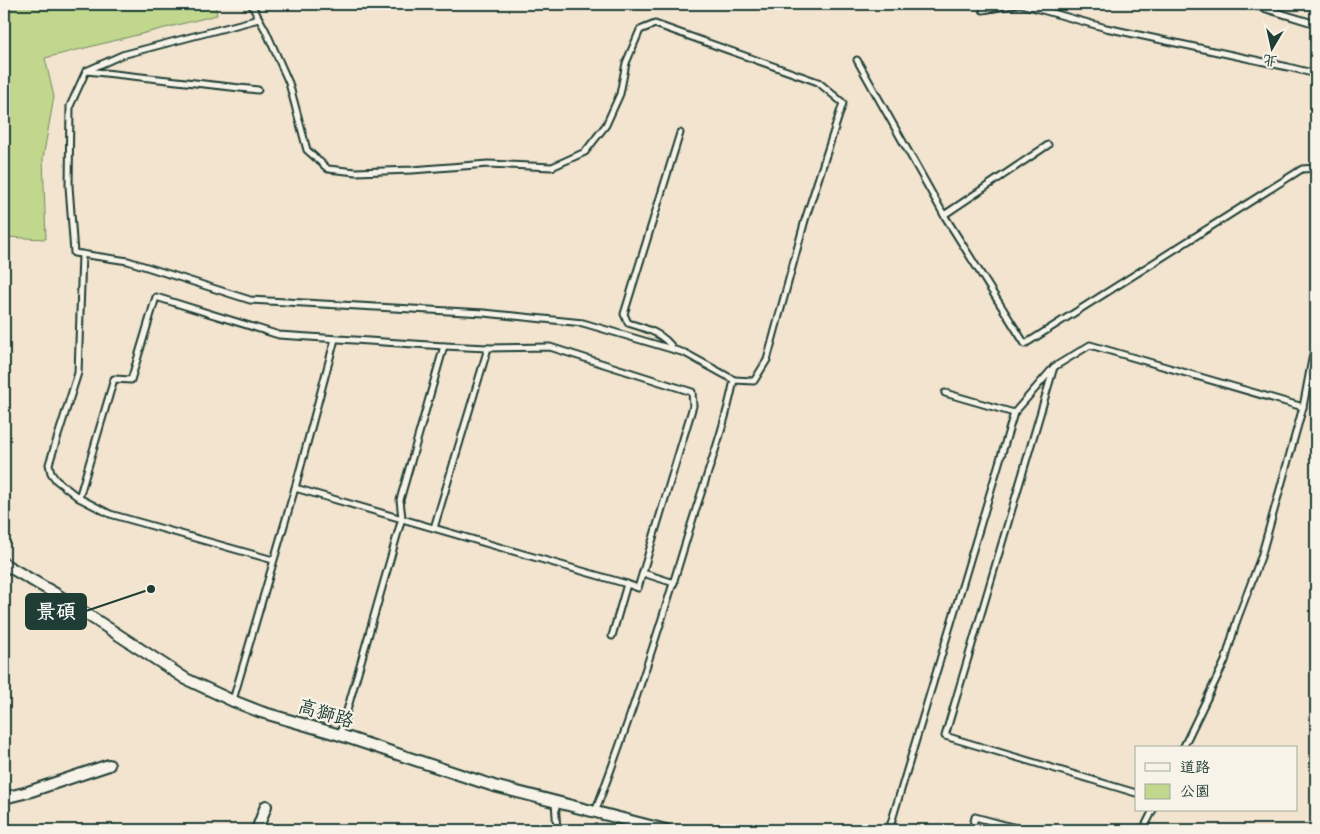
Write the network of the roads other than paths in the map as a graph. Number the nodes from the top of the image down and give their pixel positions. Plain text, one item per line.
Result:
1 (251, 4) edge
2 (1018, 4) edge
3 (1022, 4) edge
4 (1250, 4) edge
5 (1263, 6) edge
6 (983, 10) dead end
7 (259, 18) junction
8 (1316, 24) edge
9 (856, 60) dead end
10 (86, 71) junction
11 (1316, 74) edge
12 (258, 90) dead end
13 (680, 133) dead end
14 (1048, 145) dead end
15 (1316, 168) edge
16 (944, 215) junction
17 (82, 254) junction
18 (335, 339) junction
19 (444, 346) junction
20 (488, 348) junction
21 (674, 350) junction
22 (1313, 354) dead end
23 (1054, 367) junction
24 (734, 380) junction
25 (945, 393) dead end
26 (1303, 407) junction
27 (1014, 413) junction
28 (296, 488) junction
29 (79, 498) junction
30 (402, 518) junction
31 (434, 528) junction
32 (273, 560) junction
33 (4, 564) edge
34 (643, 573) junction
35 (674, 583) junction
36 (627, 584) junction
37 (612, 636) dead end
38 (233, 701) junction
39 (340, 735) junction
40 (1184, 746) edge
41 (108, 765) dead end
42 (1135, 793) edge
43 (4, 798) edge
44 (555, 801) junction
45 (266, 806) dead end
46 (595, 812) junction
47 (1152, 812) edge
48 (258, 830) edge
49 (557, 830) edge
50 (666, 830) edge
51 (889, 830) edge
52 (972, 830) edge
53 (1023, 830) edge
54 (1143, 830) edge

1 - 7 lane
2 - 6 lane
3 - 11 lane
4 - 5 lane
5 - 8 lane
7 - 10 lane
7 - 24 lane
9 - 16 lane
10 - 12 lane
10 - 17 lane
13 - 21 lane
14 - 16 lane
15 - 16 lane
17 - 21 lane
17 - 29 lane
18 - 19 lane
18 - 28 lane
18 - 29 lane
19 - 20 lane
19 - 30 lane
20 - 31 lane
20 - 34 lane
21 - 24 lane
22 - 26 lane
23 - 26 lane
23 - 27 lane
23 - 42 lane
24 - 35 lane
25 - 27 lane
26 - 40 lane
27 - 51 lane
28 - 30 lane
28 - 32 lane
29 - 32 lane
30 - 31 lane
30 - 39 lane
31 - 36 lane
32 - 38 lane
33 - 38 street, 高獅路
34 - 35 lane
34 - 36 lane
35 - 46 lane
36 - 37 lane
38 - 39 street, 高獅路
39 - 44 street, 高獅路
41 - 43 street
44 - 46 street, 高獅路
44 - 49 lane
45 - 48 street
46 - 50 street, 高獅路
47 - 54 lane
52 - 53 lane

